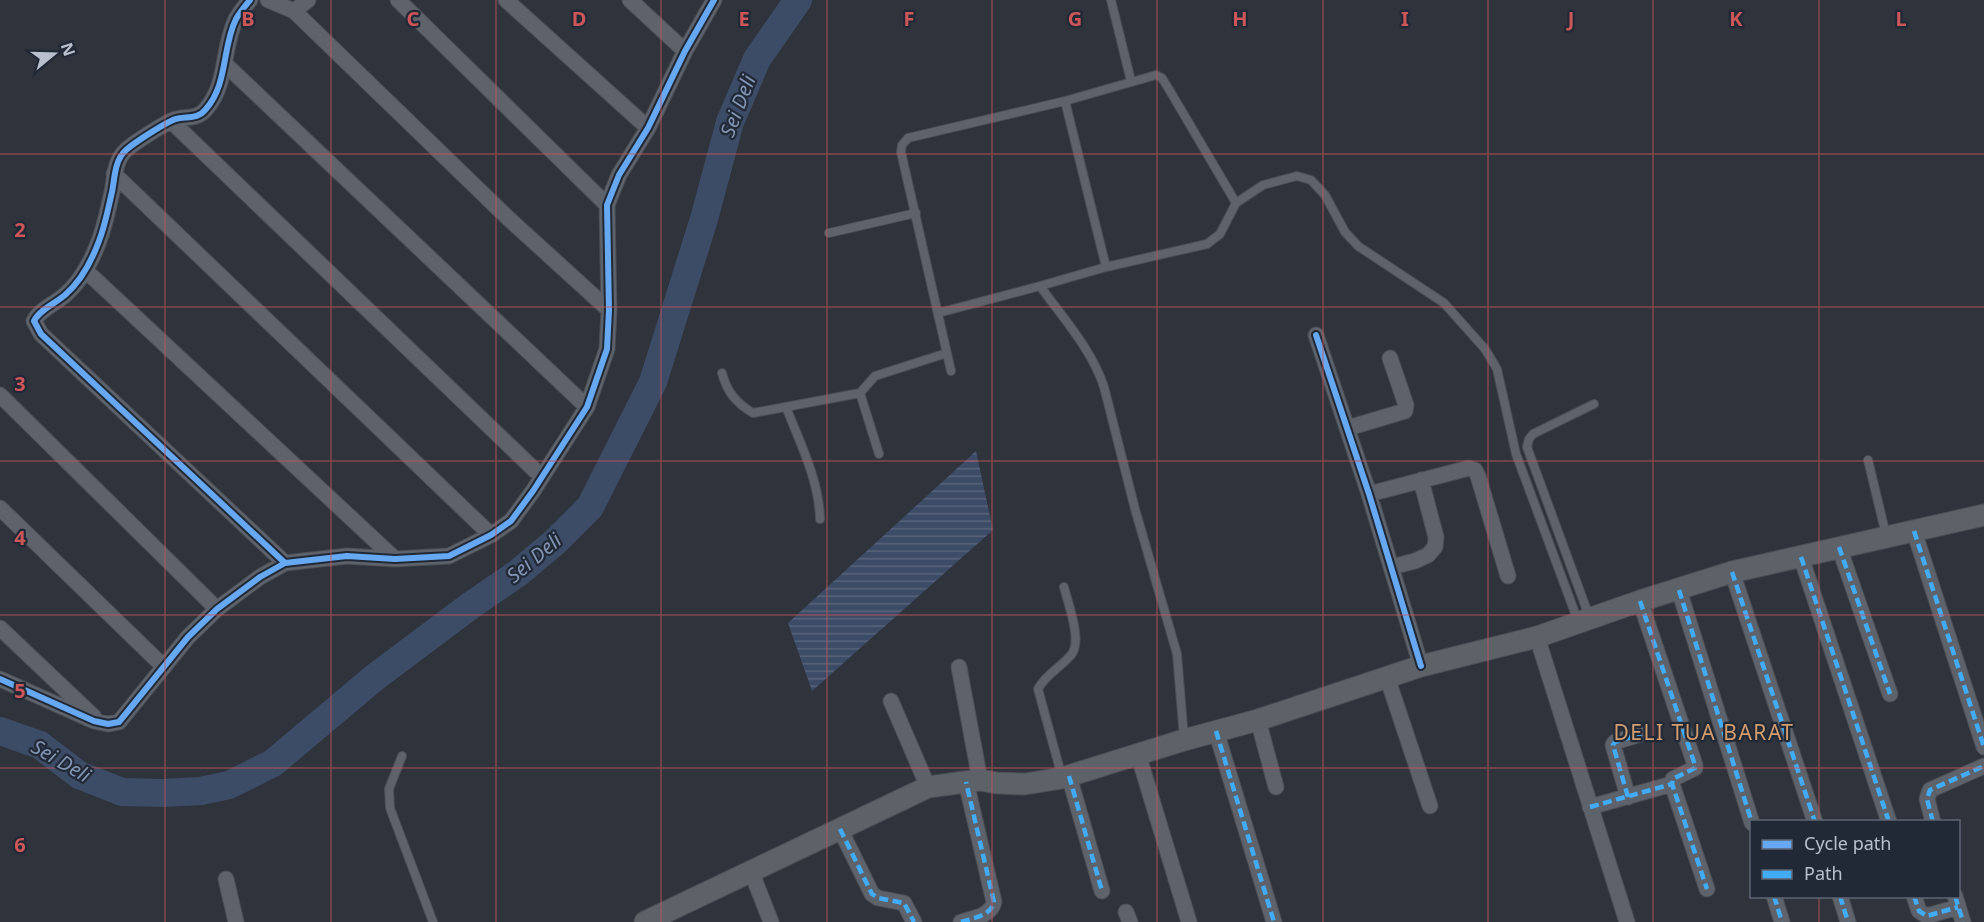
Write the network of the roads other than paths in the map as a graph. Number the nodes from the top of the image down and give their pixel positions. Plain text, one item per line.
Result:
1 (250, 0) edge
2 (268, 0) edge
3 (308, 0) edge
4 (398, 0) edge
5 (506, 0) edge
6 (630, 0) edge
7 (714, 0) edge
8 (1111, 0) edge
9 (294, 11) junction
10 (685, 51) junction
11 (225, 64) junction
12 (1131, 81) junction
13 (1065, 101) junction
14 (171, 121) junction
15 (648, 128) junction
16 (114, 174) junction
17 (1236, 203) junction
18 (607, 205) junction
19 (916, 213) junction
20 (829, 233) dead end
21 (1106, 267) junction
22 (85, 270) junction
23 (1040, 286) junction
24 (609, 310) junction
25 (938, 313) junction
26 (1316, 335) dead end
27 (947, 353) junction
28 (1390, 358) dead end
29 (951, 371) dead end
30 (722, 373) dead end
31 (860, 393) junction
32 (0, 395) edge
33 (1594, 404) dead end
34 (587, 407) junction
35 (786, 407) junction
36 (1348, 428) junction
37 (879, 454) dead end
38 (1868, 460) dead end
39 (542, 477) junction
40 (1421, 480) junction
41 (1369, 494) junction
42 (0, 508) edge
43 (1984, 515) edge
44 (820, 519) dead end
45 (1914, 531) junction
46 (491, 536) junction
47 (1887, 536) junction
48 (1839, 547) junction
49 (1801, 557) junction
50 (395, 559) junction
51 (285, 563) junction
52 (1391, 567) junction
53 (1732, 572) junction
54 (1508, 576) dead end
55 (1064, 587) dead end
56 (1679, 590) junction
57 (1640, 601) junction
58 (217, 609) junction
59 (1585, 621) junction
60 (0, 628) edge
61 (1537, 637) junction
62 (1421, 666) junction
63 (164, 667) junction
64 (959, 667) dead end
65 (1387, 677) junction
66 (0, 679) edge
67 (1890, 694) dead end
68 (891, 701) dead end
69 (1258, 720) junction
70 (101, 724) junction
71 (1216, 731) junction
72 (1641, 734) dead end
73 (1184, 740) junction
74 (1984, 747) edge
75 (1138, 754) junction
76 (402, 756) dead end
77 (1984, 766) edge
78 (1066, 777) junction
79 (973, 781) junction
80 (1672, 784) junction
81 (928, 787) junction
82 (1276, 787) dead end
83 (1628, 797) junction
84 (1430, 806) dead end
85 (1590, 807) junction
86 (1751, 820) edge
87 (1814, 820) edge
88 (1888, 820) edge
89 (1932, 820) edge
90 (840, 829) junction
91 (751, 872) junction
92 (226, 879) dead end
93 (1707, 889) dead end
94 (1102, 891) dead end
95 (1774, 898) edge
96 (1840, 898) edge
97 (1914, 898) edge
98 (1959, 909) edge
99 (236, 922) edge
100 (433, 922) edge
101 (645, 922) edge
102 (771, 922) edge
103 (914, 922) edge
104 (961, 922) edge
105 (1189, 922) edge
106 (1274, 922) edge
107 (1627, 922) edge
108 (1782, 922) edge
109 (1848, 922) edge

1 - 11 street
2 - 9 street
3 - 9 street
4 - 18 street
5 - 15 street
6 - 10 street
7 - 10 street
8 - 12 lane
9 - 24 street
10 - 15 street
11 - 14 street
11 - 34 street
12 - 13 lane
12 - 17 lane
13 - 19 lane
13 - 21 lane
14 - 16 street
14 - 39 street
15 - 18 street
16 - 22 street
16 - 46 street
17 - 21 lane
17 - 59 lane
18 - 24 street
19 - 20 lane
19 - 25 lane
21 - 23 lane
22 - 50 street
22 - 51 street
23 - 25 lane
23 - 73 lane
24 - 34 street
25 - 27 lane
26 - 36 street
27 - 29 lane
27 - 31 lane
28 - 36 street
30 - 35 lane
31 - 35 lane
31 - 37 lane
32 - 58 street
33 - 59 lane
34 - 39 street
35 - 44 lane
36 - 41 street
38 - 47 lane
39 - 46 street
40 - 41 street
40 - 52 street
40 - 54 street
41 - 52 street
42 - 63 street
43 - 45 main road
45 - 47 main road
45 - 74 street
46 - 50 street
47 - 48 main road
48 - 49 main road
48 - 67 street
49 - 53 main road
49 - 88 street
50 - 51 street
51 - 58 street
52 - 62 street
53 - 56 main road
53 - 87 street
55 - 78 lane
56 - 57 main road
56 - 86 street
57 - 59 main road
57 - 80 street
58 - 63 street
59 - 61 main road
60 - 70 street
61 - 62 main road
61 - 85 street
62 - 65 main road
63 - 70 street
64 - 79 street
65 - 69 main road
65 - 84 street
66 - 70 street
68 - 81 street
69 - 71 main road
69 - 82 street
71 - 73 main road
71 - 106 street
72 - 83 street
73 - 75 main road
75 - 78 main road
75 - 105 street
76 - 100 lane
77 - 89 street
78 - 79 main road
78 - 94 street
79 - 81 main road
79 - 104 street
80 - 83 street
80 - 93 street
81 - 90 main road
83 - 85 street
85 - 107 street
90 - 91 main road
90 - 103 street
91 - 101 main road
91 - 102 street
92 - 99 street
95 - 108 street
96 - 109 street
97 - 98 street

